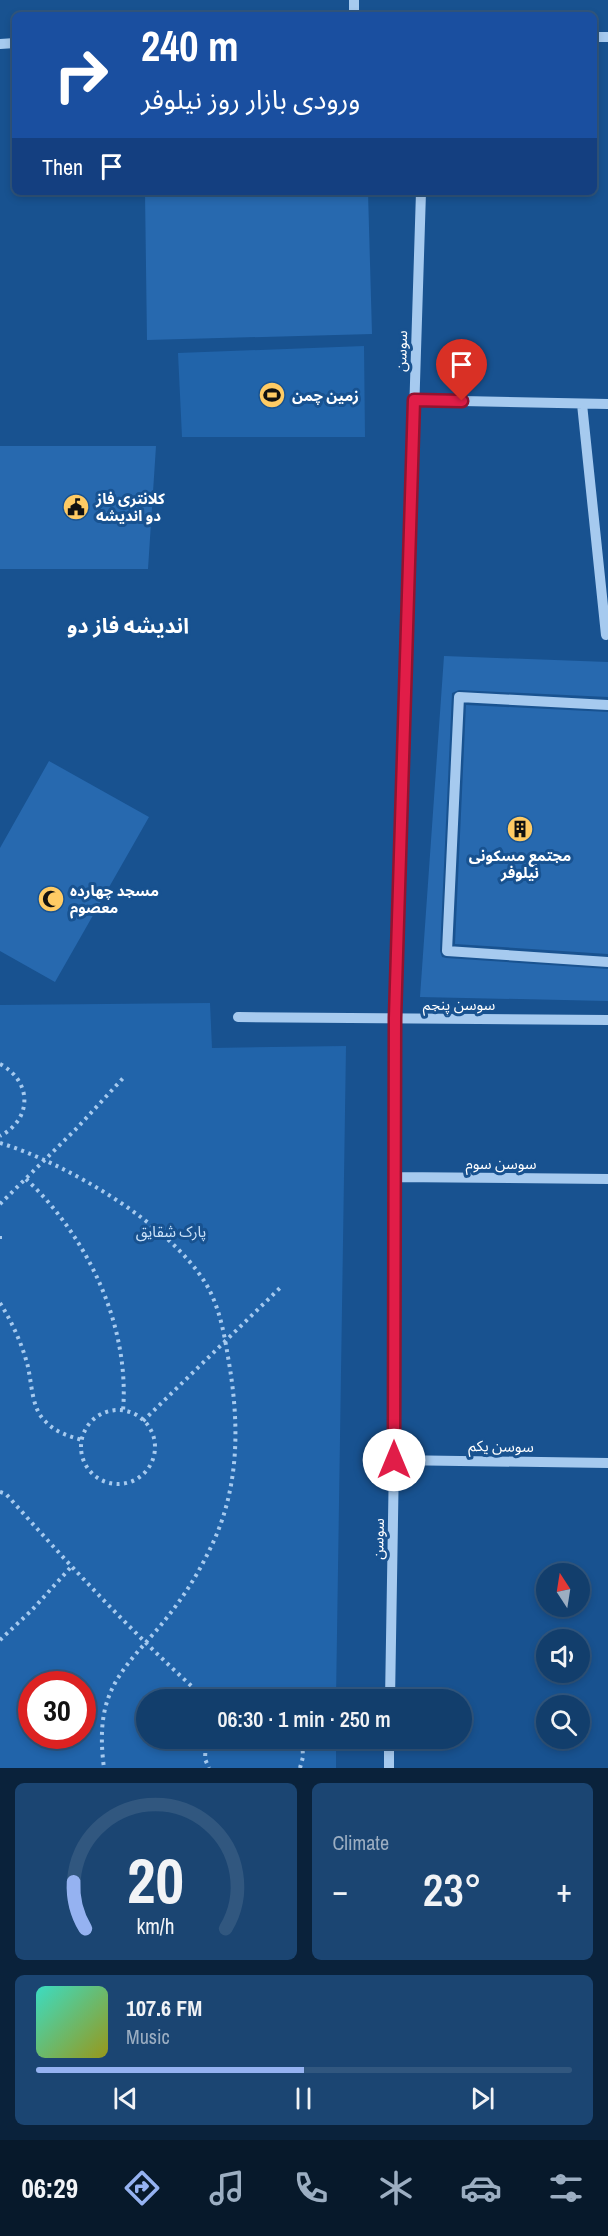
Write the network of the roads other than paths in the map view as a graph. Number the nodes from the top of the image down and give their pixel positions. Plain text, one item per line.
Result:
1 (421, 195) edge
2 (414, 400) junction
3 (582, 404) junction
4 (608, 404) edge
5 (606, 635) dead end
6 (608, 705) edge
7 (608, 962) edge
8 (238, 1017) dead end
9 (395, 1018) junction
10 (608, 1020) edge
11 (394, 1177) junction
12 (608, 1179) edge
13 (394, 1460) junction
14 (608, 1462) edge
15 (390, 1689) edge
16 (389, 1749) edge
17 (389, 1768) edge

1 - 2 street, سوسن
2 - 3 street
2 - 9 street, سوسن
3 - 4 street
3 - 5 street
6 - 7 street
8 - 9 street, سوسن پنجم
9 - 10 street, سوسن پنجم
9 - 11 street, سوسن
11 - 12 street, سوسن سوم
11 - 13 street, سوسن
13 - 14 street, سوسن یکم
13 - 15 street, سوسن
16 - 17 street

